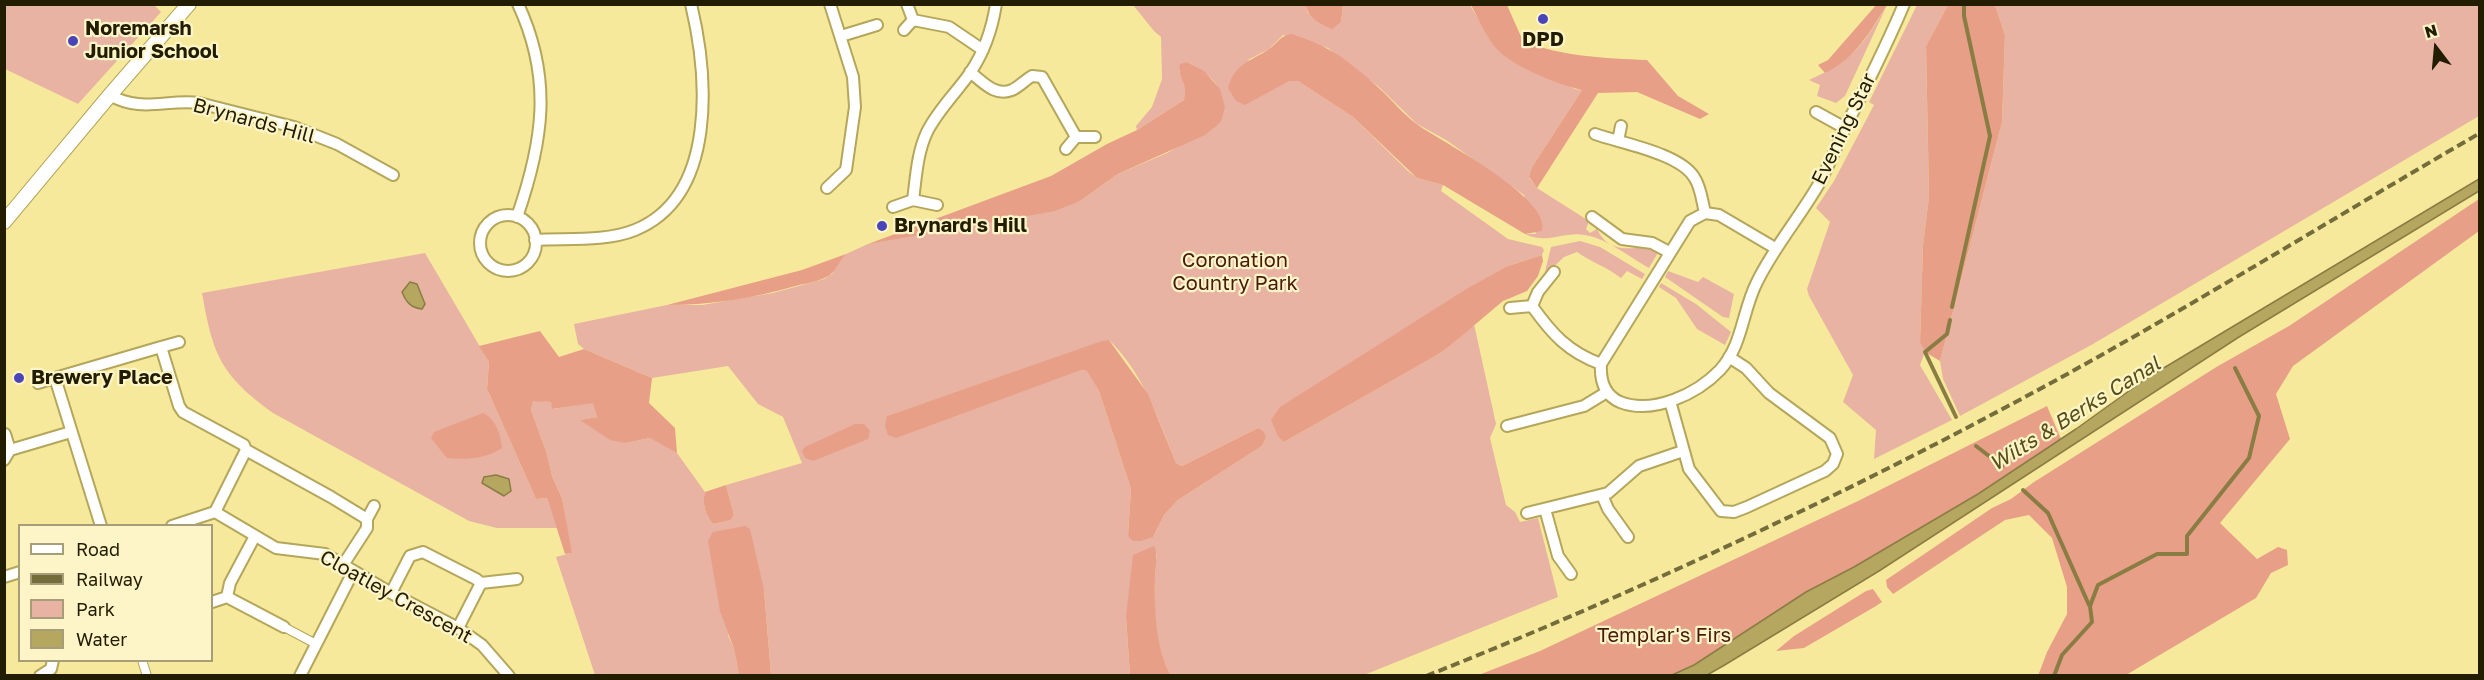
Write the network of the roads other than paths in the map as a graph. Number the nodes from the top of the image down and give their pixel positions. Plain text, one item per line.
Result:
1 (189, 4) edge
2 (518, 4) edge
3 (691, 4) edge
4 (830, 4) edge
5 (907, 4) edge
6 (996, 4) edge
7 (1904, 4) edge
8 (913, 20) junction
9 (877, 25) dead end
10 (904, 30) dead end
11 (841, 36) junction
12 (983, 50) junction
13 (970, 72) junction
14 (110, 95) junction
15 (1816, 112) dead end
16 (1621, 126) dead end
17 (1845, 128) junction
18 (1595, 134) dead end
19 (1076, 137) junction
20 (1095, 137) dead end
21 (1618, 141) junction
22 (1066, 149) dead end
23 (393, 175) dead end
24 (827, 188) dead end
25 (913, 200) junction
26 (937, 205) dead end
27 (893, 207) dead end
28 (1705, 213) junction
29 (517, 217) junction
30 (1592, 217) dead end
31 (4, 222) edge
32 (535, 240) junction
33 (1775, 248) junction
34 (1670, 252) junction
35 (1554, 272) dead end
36 (1532, 306) junction
37 (1509, 308) dead end
38 (179, 342) dead end
39 (161, 347) junction
40 (1729, 357) junction
41 (1601, 364) junction
42 (55, 378) junction
43 (38, 383) dead end
44 (1607, 392) junction
45 (1670, 401) junction
46 (1507, 426) dead end
47 (71, 432) junction
48 (5, 434) edge
49 (10, 450) junction
50 (246, 450) junction
51 (1683, 451) junction
52 (4, 460) edge
53 (1602, 495) junction
54 (374, 506) dead end
55 (1545, 509) junction
56 (215, 512) junction
57 (1527, 513) dead end
58 (367, 519) junction
59 (101, 524) edge
60 (175, 524) edge
61 (255, 536) junction
62 (1628, 537) dead end
63 (343, 565) junction
64 (353, 572) junction
65 (1571, 574) dead end
66 (517, 579) dead end
67 (481, 583) junction
68 (391, 593) junction
69 (227, 597) junction
70 (213, 602) edge
71 (284, 627) joint
72 (458, 628) junction
73 (316, 644) junction
74 (52, 662) edge
75 (40, 675) edge
76 (300, 675) edge
77 (509, 675) edge

1 - 14 street
2 - 29 street
3 - 32 street
4 - 11 street
5 - 8 street
6 - 12 street
7 - 17 street, Evening Star
8 - 10 street
8 - 12 street
9 - 11 street
11 - 24 street
12 - 13 street
13 - 19 street
13 - 25 street
14 - 23 street, Brynards Hill
14 - 31 street
15 - 17 street
16 - 21 street
17 - 33 street, Evening Star
18 - 21 street
19 - 20 street
19 - 22 street
21 - 28 street
25 - 26 street
25 - 27 street
28 - 33 street
28 - 34 street
29 - 32 street
29 - 32 street
30 - 34 street
33 - 40 street, Evening Star
34 - 41 street
35 - 36 street
36 - 37 street
36 - 41 street
38 - 39 street
39 - 42 street
39 - 50 street
40 - 45 street, Evening Star
40 - 51 street
41 - 44 street
42 - 43 street
42 - 47 street
44 - 45 street, Evening Star
44 - 46 street
45 - 51 street
47 - 49 street
47 - 59 street
48 - 49 street
49 - 52 street
50 - 56 street
50 - 58 street
51 - 53 street
53 - 55 street
53 - 62 street
54 - 58 street
55 - 57 street
55 - 65 street
56 - 60 street
56 - 61 street, Cloatley Crescent
58 - 63 street
61 - 63 street, Cloatley Crescent
61 - 69 street
63 - 64 street, Cloatley Crescent
64 - 68 street, Cloatley Crescent
64 - 73 street
66 - 67 street
67 - 68 street
67 - 72 street
68 - 72 street, Cloatley Crescent
69 - 70 street
69 - 71 street
71 - 73 street
72 - 77 street, Cloatley Crescent
73 - 76 street
74 - 75 street

